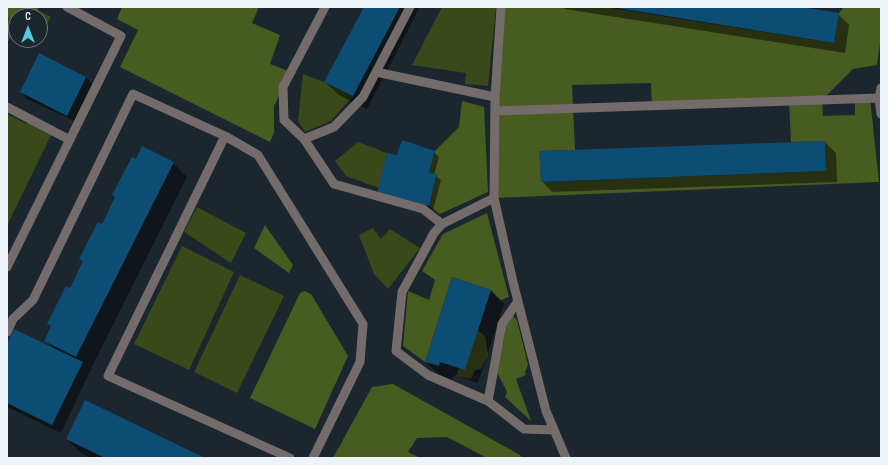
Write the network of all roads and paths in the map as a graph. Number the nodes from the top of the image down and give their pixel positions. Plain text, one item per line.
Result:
1 (67, 7) edge
2 (325, 7) edge
3 (410, 7) edge
4 (501, 7) edge
5 (376, 72) junction
6 (881, 88) edge
7 (495, 97) junction
8 (879, 98) junction
9 (7, 107) edge
10 (495, 111) junction
11 (881, 114) edge
12 (226, 136) junction
13 (304, 139) junction
14 (70, 140) junction
15 (494, 198) junction
16 (442, 224) junction
17 (7, 267) edge
18 (518, 301) junction
19 (7, 332) edge
20 (488, 401) junction
21 (554, 430) junction
22 (290, 458) edge
23 (313, 458) edge
24 (566, 458) edge

1 - 14 lane
2 - 13 lane
3 - 5 lane
4 - 7 lane
5 - 7 lane
5 - 13 lane
6 - 8 lane
7 - 10 lane
8 - 10 lane
8 - 11 lane
9 - 14 lane
10 - 15 lane
12 - 19 lane
12 - 22 lane
12 - 23 lane
13 - 16 lane
14 - 17 lane
15 - 16 lane
15 - 18 lane
16 - 20 lane
18 - 20 lane
18 - 21 lane
20 - 21 lane
21 - 24 lane

